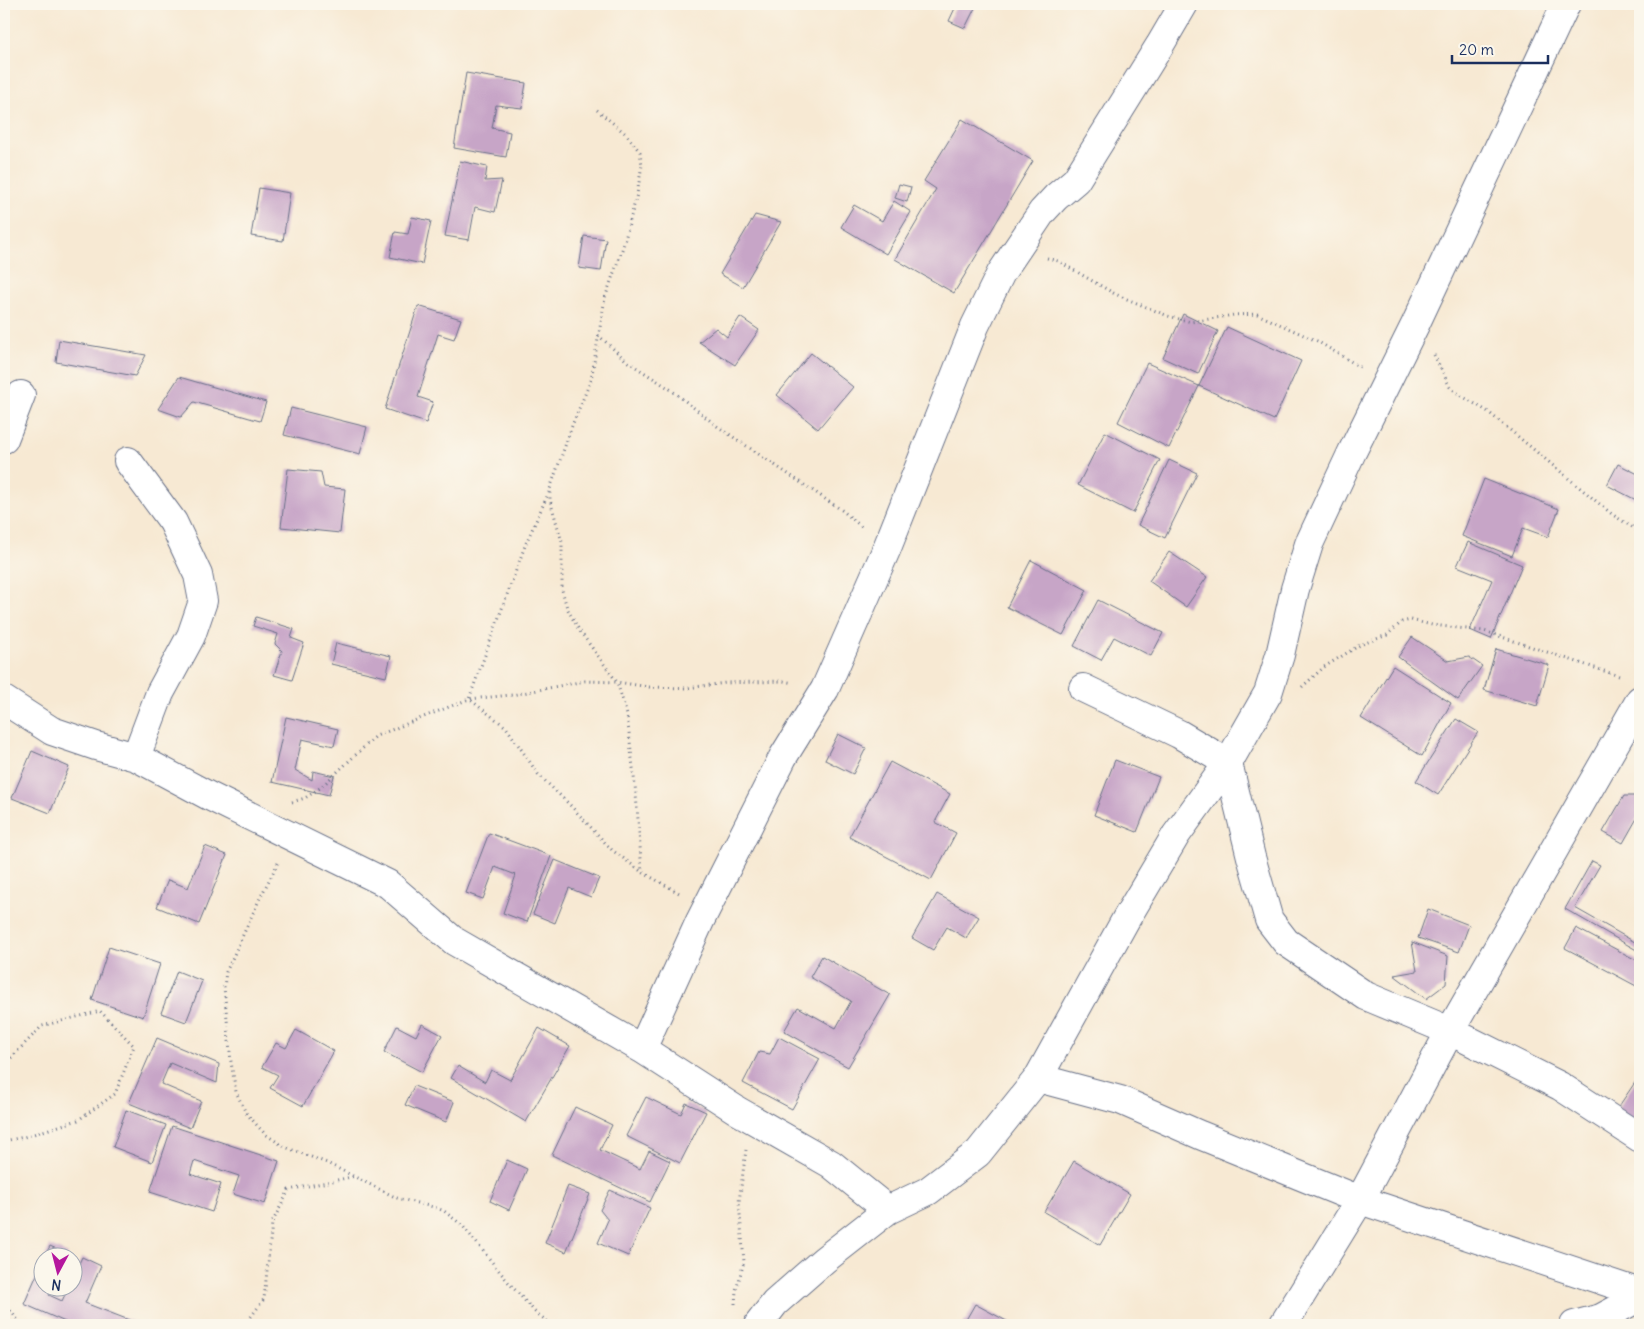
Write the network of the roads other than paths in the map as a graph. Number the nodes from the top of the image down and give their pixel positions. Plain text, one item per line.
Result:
1 (1184, 4) edge
2 (1566, 4) edge
3 (21, 395) dead end
4 (4, 439) edge
5 (128, 461) dead end
6 (1083, 688) dead end
7 (4, 700) edge
8 (1640, 700) edge
9 (136, 757) junction
10 (1228, 762) junction
11 (1450, 1031) junction
12 (642, 1048) junction
13 (1038, 1078) junction
14 (1640, 1138) edge
15 (1360, 1200) junction
16 (888, 1210) junction
17 (1640, 1293) edge
18 (1640, 1297) edge
19 (758, 1325) edge
20 (1283, 1325) edge
21 (1574, 1325) edge

1 - 12 street
2 - 10 street
3 - 4 street
5 - 9 street
6 - 10 street
7 - 9 street
8 - 11 street
9 - 12 street
10 - 11 street
10 - 13 street
11 - 14 street
11 - 15 street
12 - 16 street
13 - 15 street
13 - 16 street
15 - 17 street
15 - 20 street
16 - 19 street
18 - 21 street

